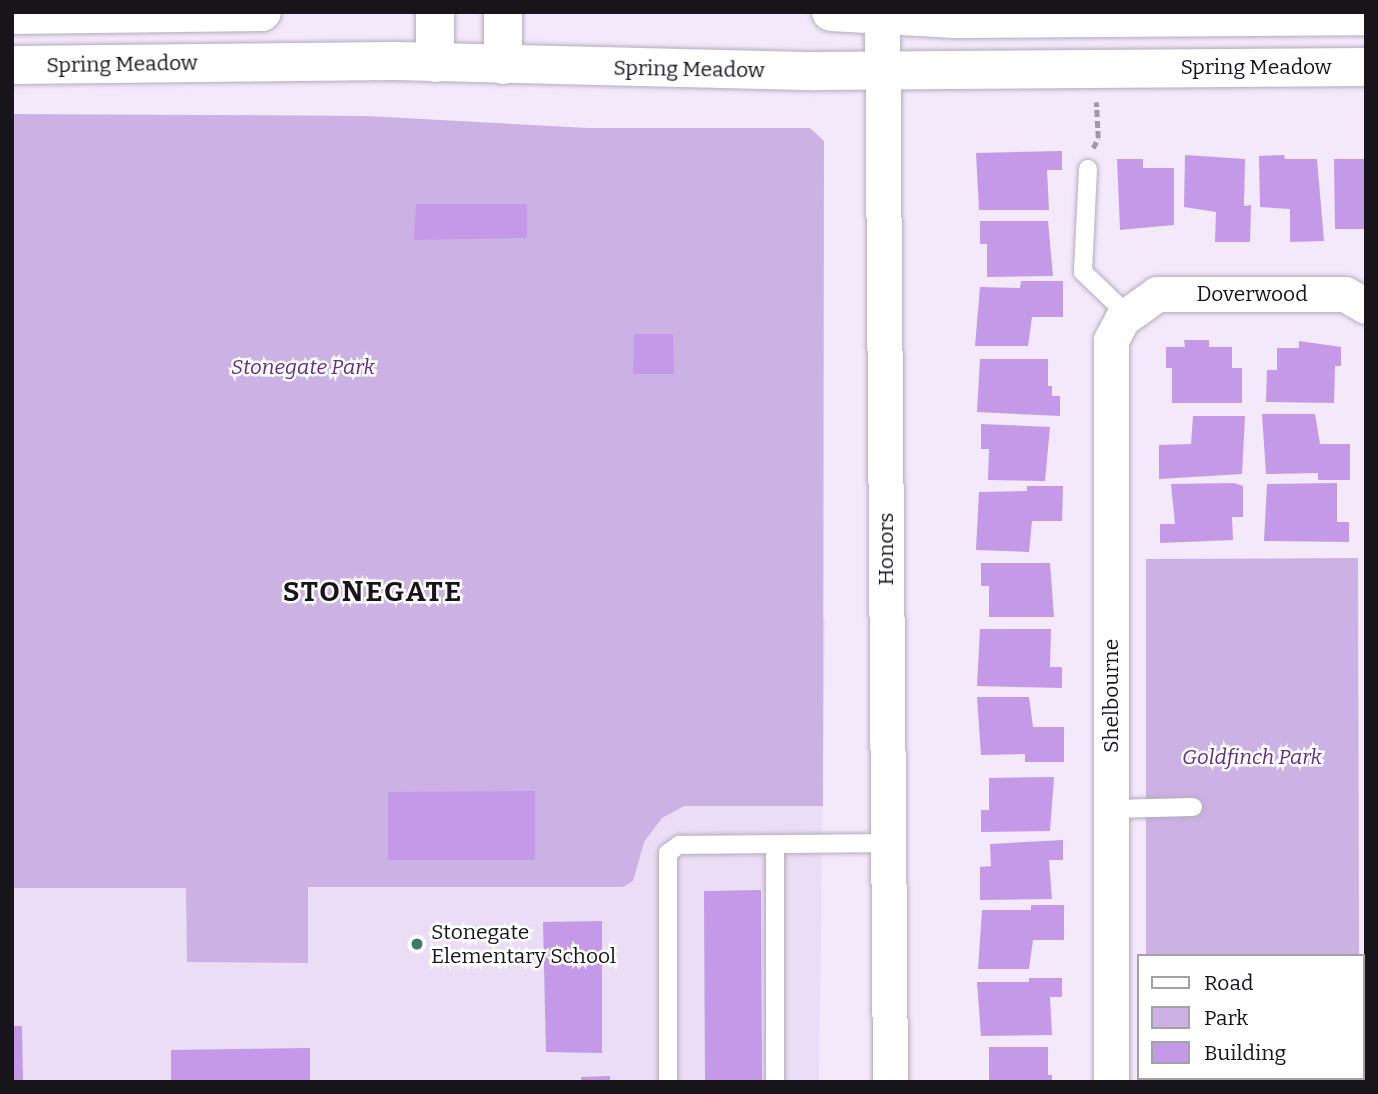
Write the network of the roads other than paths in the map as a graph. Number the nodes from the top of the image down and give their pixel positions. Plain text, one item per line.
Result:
1 (262, 12) edge
2 (435, 12) edge
3 (503, 12) edge
4 (831, 12) edge
5 (12, 15) edge
6 (882, 16) junction
7 (1366, 16) edge
8 (435, 63) junction
9 (12, 65) edge
10 (503, 65) junction
11 (1366, 67) edge
12 (883, 70) junction
13 (1088, 169) road end
14 (1366, 306) edge
15 (1132, 310) junction
16 (1193, 807) dead end
17 (1111, 809) junction
18 (888, 843) junction
19 (775, 846) junction
20 (668, 1082) edge
21 (775, 1082) edge
22 (890, 1082) edge
23 (1111, 1082) edge

1 - 5 street
2 - 8 street
3 - 10 street
4 - 6 street
6 - 7 street
6 - 12 street, Honors
8 - 9 street, Spring Meadow
8 - 10 street, Spring Meadow
10 - 12 street, Spring Meadow
11 - 12 street, Spring Meadow
12 - 18 street, Honors
13 - 15 lane
14 - 15 street, Doverwood
15 - 17 street, Shelbourne
16 - 17 lane
17 - 23 street, Shelbourne
18 - 19 lane
18 - 22 street, Honors
19 - 20 lane
19 - 21 lane

